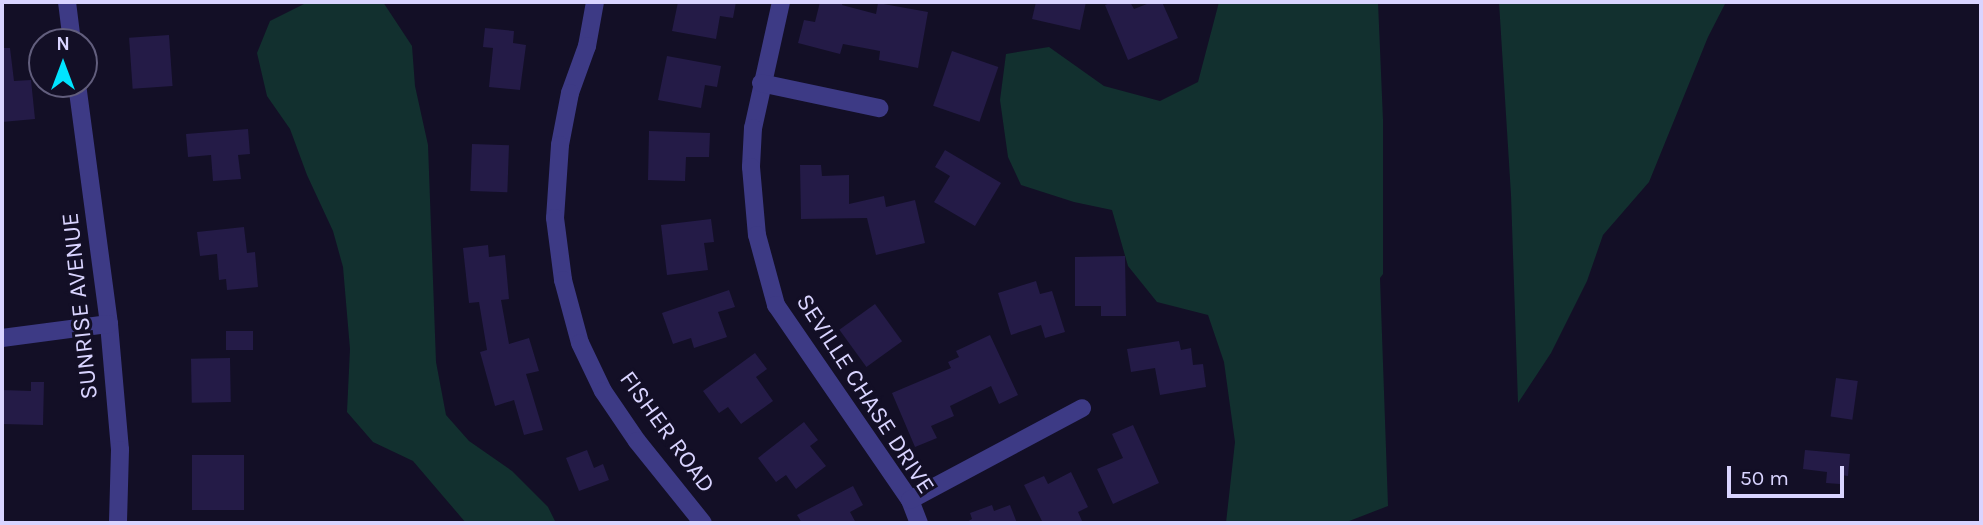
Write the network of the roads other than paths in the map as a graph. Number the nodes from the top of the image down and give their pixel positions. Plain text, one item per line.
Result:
1 (66, 2) edge
2 (595, 2) edge
3 (781, 2) edge
4 (70, 28) edge
5 (761, 83) junction
6 (79, 98) edge
7 (879, 108) dead end
8 (109, 324) junction
9 (2, 338) edge
10 (1082, 408) dead end
11 (910, 500) junction
12 (118, 523) edge
13 (703, 523) edge
14 (919, 523) edge

1 - 4 street
2 - 13 street, FISHER ROAD
3 - 5 street, SEVILLE CHASE DRIVE
5 - 7 street
5 - 11 street, SEVILLE CHASE DRIVE
6 - 8 street, SUNRISE AVENUE
8 - 9 street
8 - 12 street, SUNRISE AVENUE
10 - 11 street
11 - 14 street, SEVILLE CHASE DRIVE

